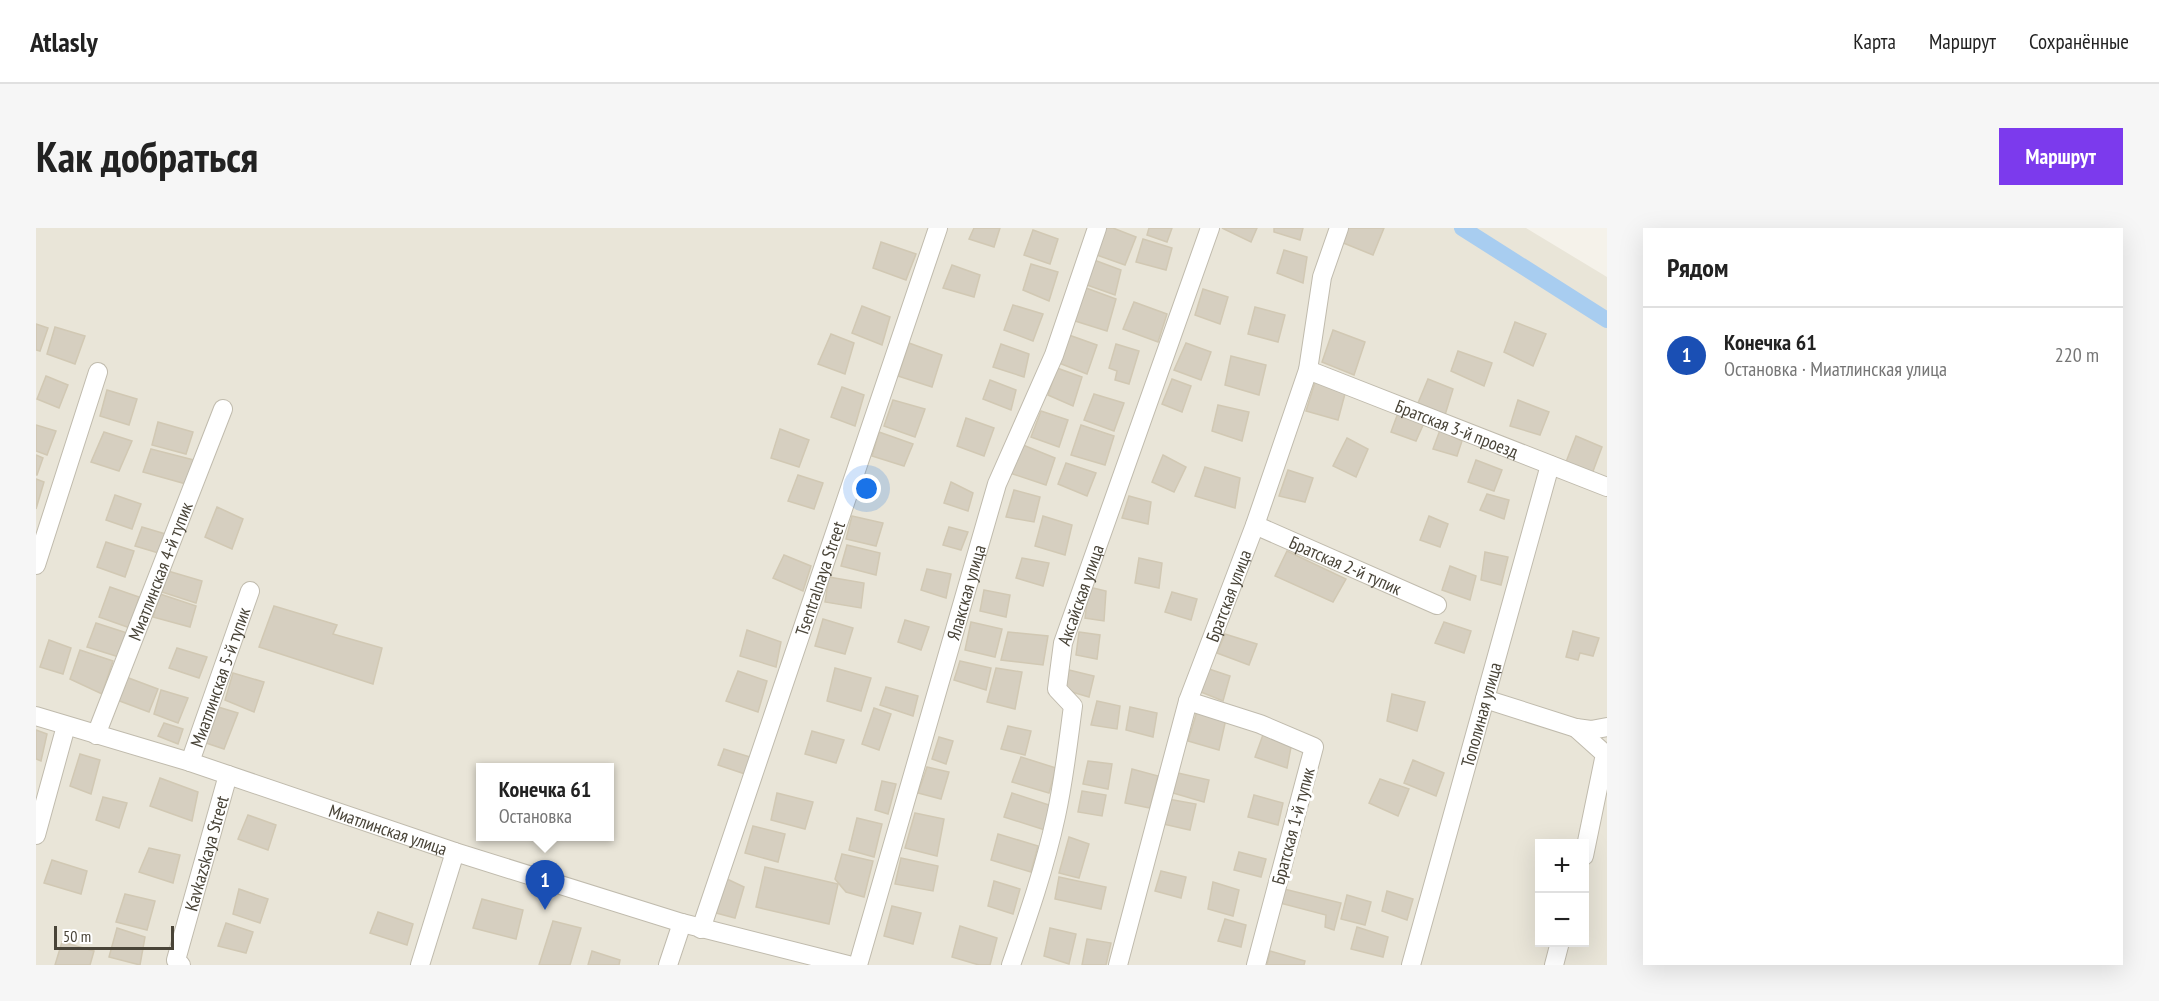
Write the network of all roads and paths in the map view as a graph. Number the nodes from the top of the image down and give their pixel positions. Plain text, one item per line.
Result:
1 (938, 228) edge
2 (1096, 228) edge
3 (1210, 228) edge
4 (1339, 228) edge
5 (1308, 370) junction
6 (98, 372) dead end
7 (223, 409) dead end
8 (1550, 465) junction
9 (1607, 487) edge
10 (1255, 525) junction
11 (36, 565) edge
12 (250, 591) dead end
13 (1437, 605) dead end
14 (1485, 699) junction
15 (1188, 701) junction
16 (36, 716) edge
17 (66, 726) junction
18 (1607, 727) edge
19 (1575, 728) junction
20 (96, 735) junction
21 (1606, 752) edge
22 (190, 762) junction
23 (228, 775) junction
24 (36, 835) edge
25 (1588, 839) edge
26 (455, 852) junction
27 (682, 923) junction
28 (701, 929) junction
29 (1559, 947) edge
30 (182, 965) edge
31 (420, 965) edge
32 (669, 965) edge
33 (848, 965) edge
34 (858, 965) edge
35 (1011, 965) edge
36 (1118, 965) edge
37 (1256, 965) edge
38 (1411, 965) edge
39 (1554, 965) edge

1 - 28 street, Tsentralnaya Street
2 - 34 street, Ялакская улица
3 - 35 street, Аксайская улица
4 - 5 street, Братская улица
5 - 8 street, Братская 3-й проезд
5 - 10 street, Братская улица
6 - 11 street
7 - 20 street, Миатлинская 4-й тупик
8 - 9 street, Братская 3-й проезд
8 - 14 street, Тополиная улица
10 - 13 street, Братская 2-й тупик
10 - 15 street, Братская улица
12 - 22 street, Миатлинская 5-й тупик
14 - 19 street
14 - 38 street, Тополиная улица
15 - 36 street, Братская улица
15 - 37 street, Братская 1-й тупик
16 - 17 street, Миатлинская улица
17 - 20 street, Миатлинская улица
17 - 24 street
18 - 19 street
19 - 21 street
20 - 22 street, Миатлинская улица
21 - 25 street
22 - 23 street, Миатлинская улица
23 - 26 street, Миатлинская улица
23 - 30 street, Kavkazskaya Street
26 - 27 street, Миатлинская улица
26 - 31 street
27 - 28 street, Миатлинская улица
27 - 32 street
28 - 33 street, Миатлинская улица
29 - 39 street

